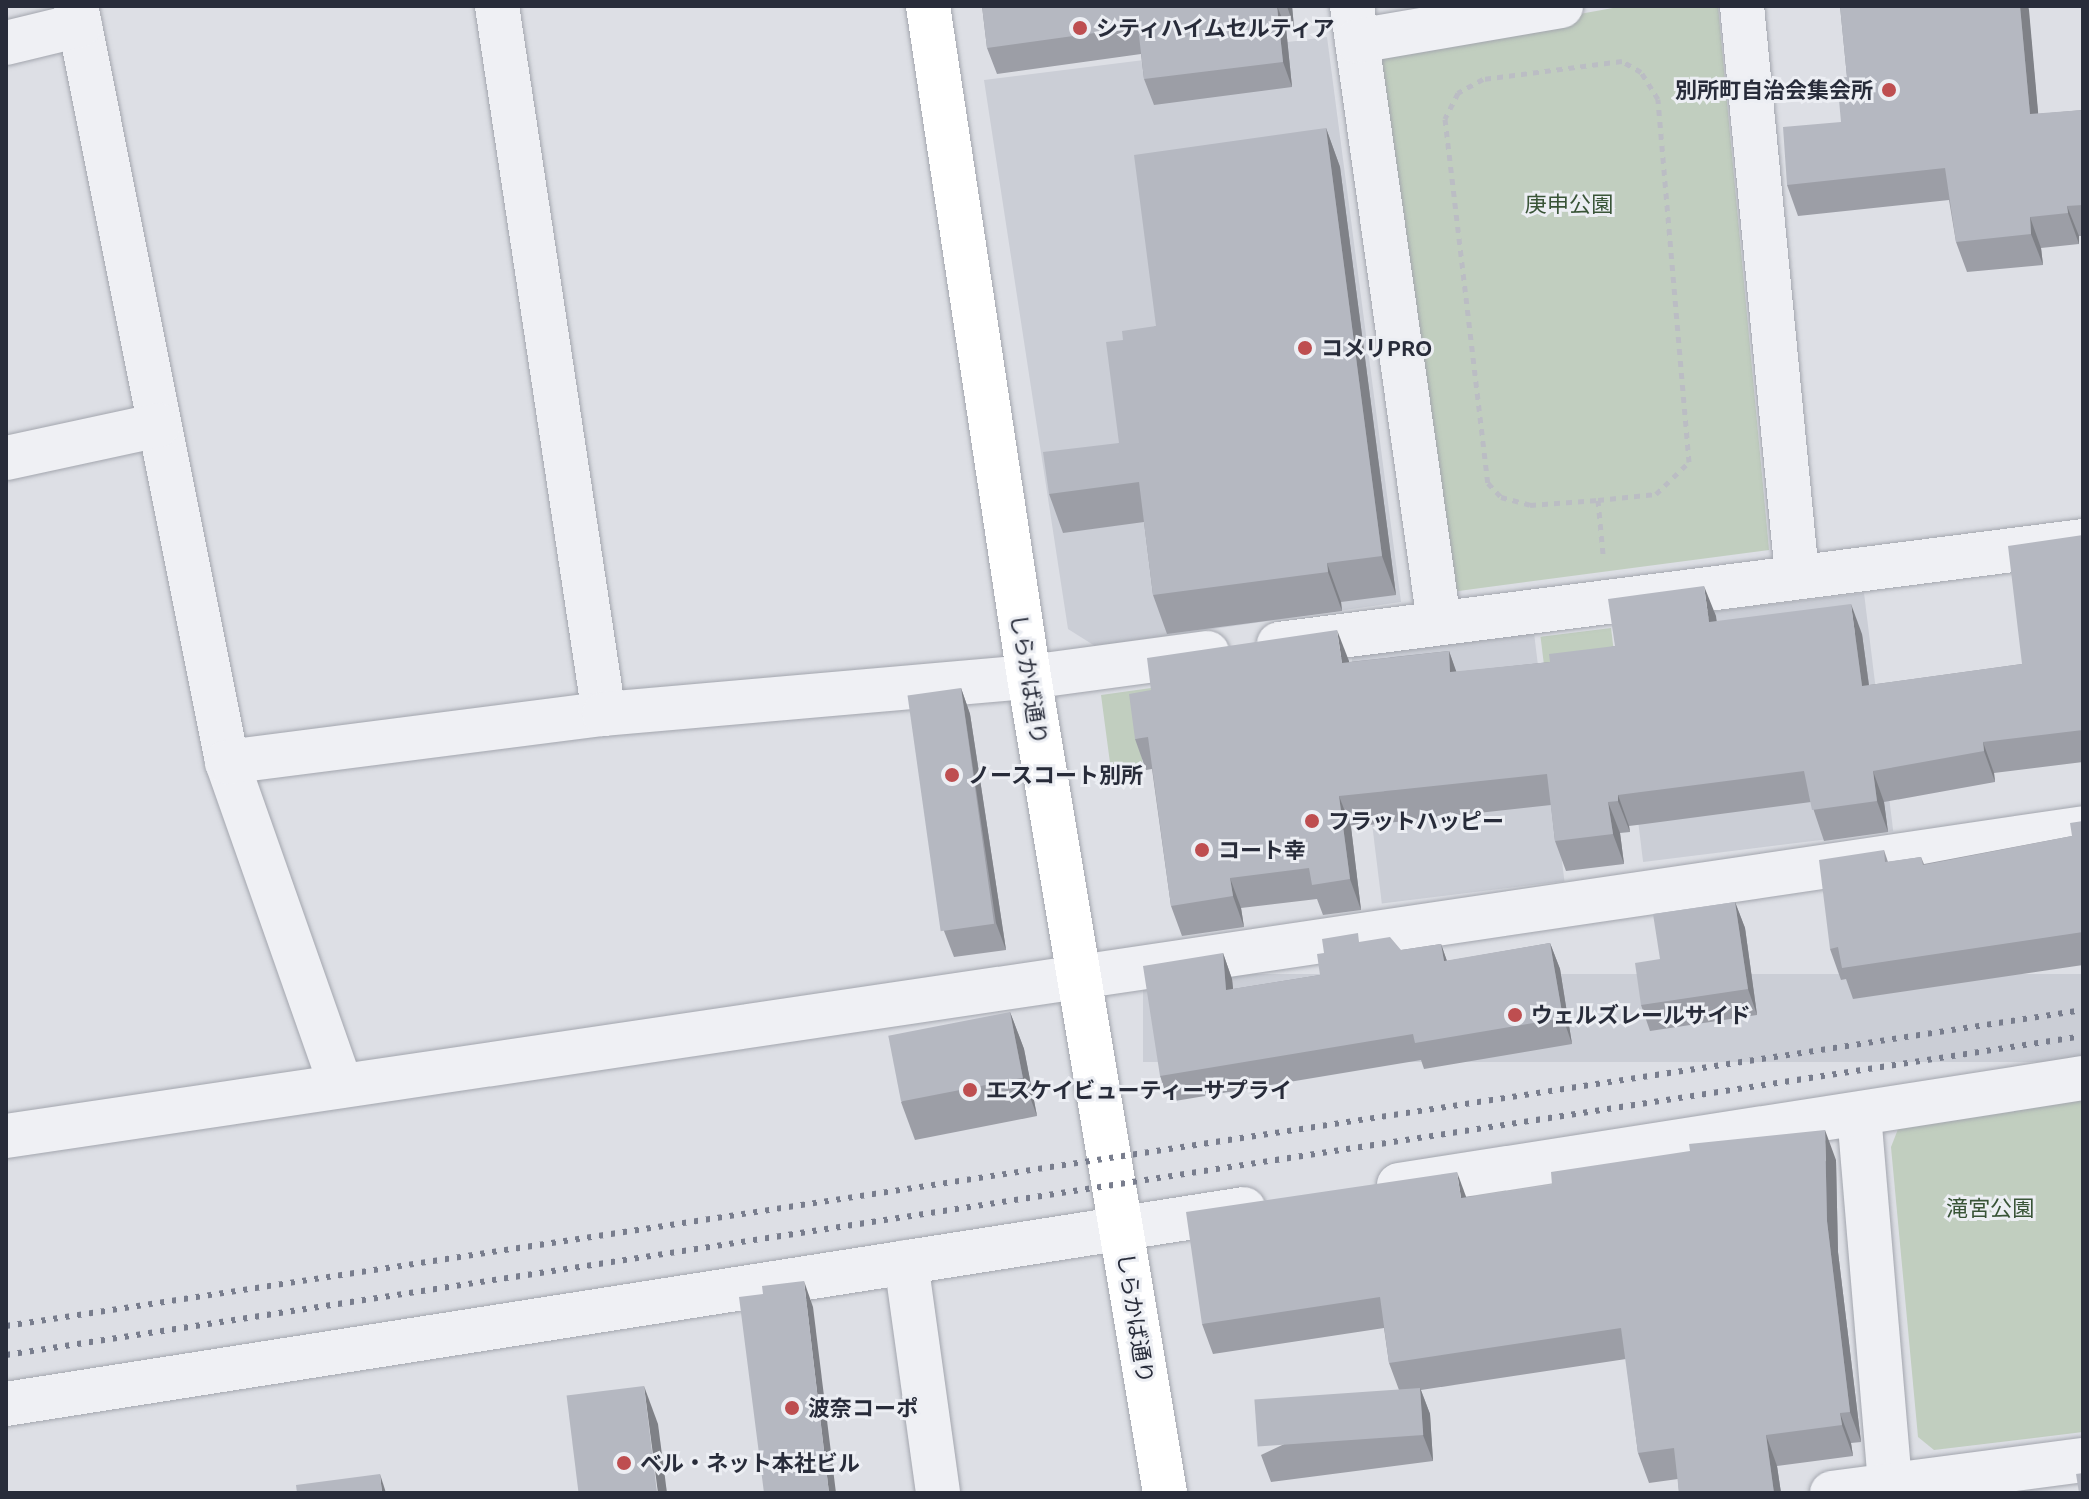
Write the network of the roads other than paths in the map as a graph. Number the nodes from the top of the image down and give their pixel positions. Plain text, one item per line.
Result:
1 (497, 6) edge
2 (928, 6) edge
3 (1561, 6) edge
4 (1742, 6) edge
5 (78, 16) edge
6 (1355, 23) edge
7 (6, 43) edge
8 (158, 425) junction
9 (6, 458) edge
10 (2083, 541) edge
11 (1797, 575) junction
12 (1439, 622) junction
13 (1029, 677) junction
14 (604, 714) junction
15 (227, 762) junction
16 (2083, 828) edge
17 (1080, 980) junction
18 (2083, 1078) edge
19 (341, 1086) junction
20 (1859, 1114) junction
21 (6, 1136) edge
22 (1356, 1192) edge
23 (1278, 1204) edge
24 (1121, 1228) junction
25 (906, 1262) junction
26 (6, 1404) edge
27 (2083, 1460) edge
28 (1890, 1490) edge
29 (938, 1493) edge
30 (1165, 1493) edge
31 (1832, 1493) edge

1 - 14 street
2 - 13 street, しらかば通り
3 - 6 street
4 - 11 street
5 - 7 street
5 - 8 street
6 - 12 street
8 - 9 street
8 - 15 street
10 - 11 street
11 - 12 street
12 - 13 street
13 - 14 street
13 - 17 street, しらかば通り
14 - 15 street
15 - 19 street
16 - 17 street
17 - 19 street
17 - 24 street, しらかば通り
18 - 20 street
19 - 21 street
20 - 22 street
20 - 28 street
23 - 24 street
24 - 25 street
24 - 30 street, しらかば通り
25 - 26 street
25 - 29 street
27 - 28 street
28 - 31 street

